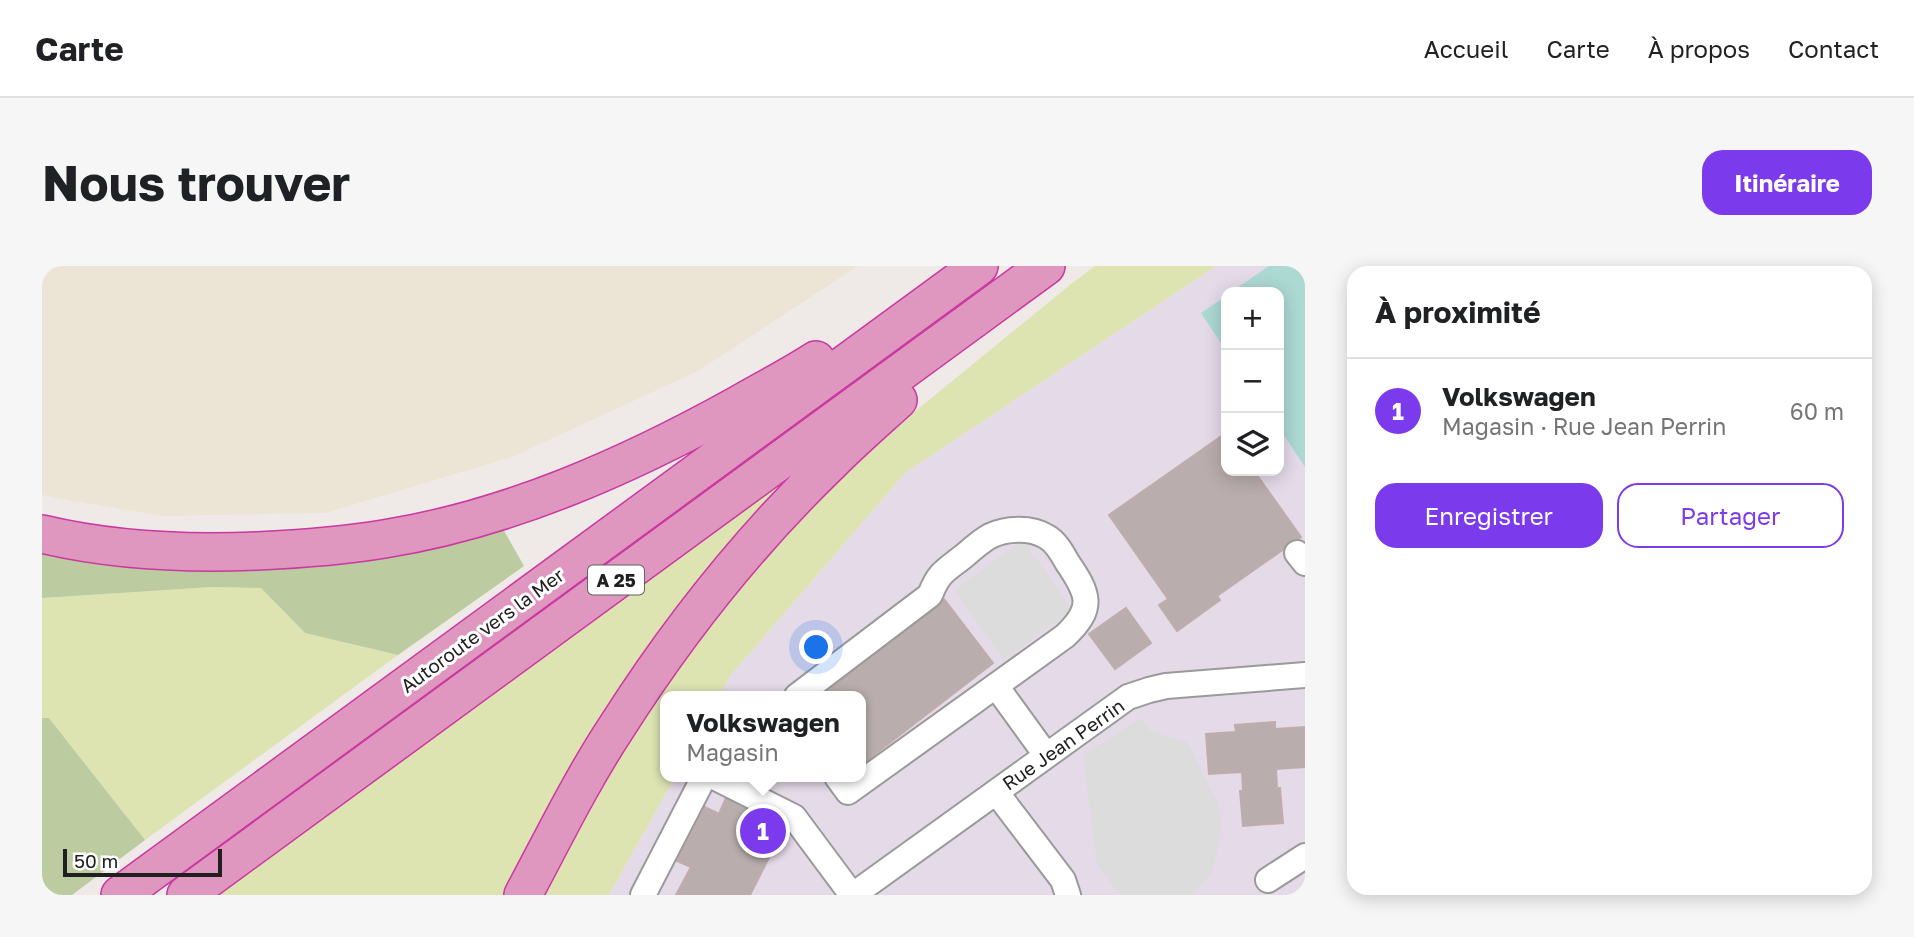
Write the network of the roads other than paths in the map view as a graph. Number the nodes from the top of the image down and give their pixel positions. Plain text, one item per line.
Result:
1 (979, 266) edge
2 (1047, 266) edge
3 (907, 319) junction
4 (42, 534) edge
5 (1305, 675) edge
6 (996, 686) junction
7 (804, 691) edge
8 (1046, 755) junction
9 (866, 779) edge
10 (701, 782) edge
11 (724, 782) edge
12 (841, 782) edge
13 (862, 782) edge
14 (996, 792) junction
15 (1305, 856) edge
16 (1268, 880) dead end
17 (120, 895) edge
18 (186, 895) edge
19 (523, 895) edge
20 (643, 895) edge
21 (852, 895) edge
22 (1068, 895) edge

1 - 3 highway, Autoroute vers la Mer / A 25
2 - 18 highway, A 25
2 - 19 highway
3 - 4 highway
3 - 17 highway, Autoroute vers la Mer / A 25
5 - 8 street, Rue Jean Perrin
6 - 7 street
6 - 8 street
6 - 9 street
8 - 14 street, Rue Jean Perrin
10 - 20 street
11 - 21 street
12 - 13 street
14 - 21 street, Rue Jean Perrin
14 - 22 street
15 - 16 street

